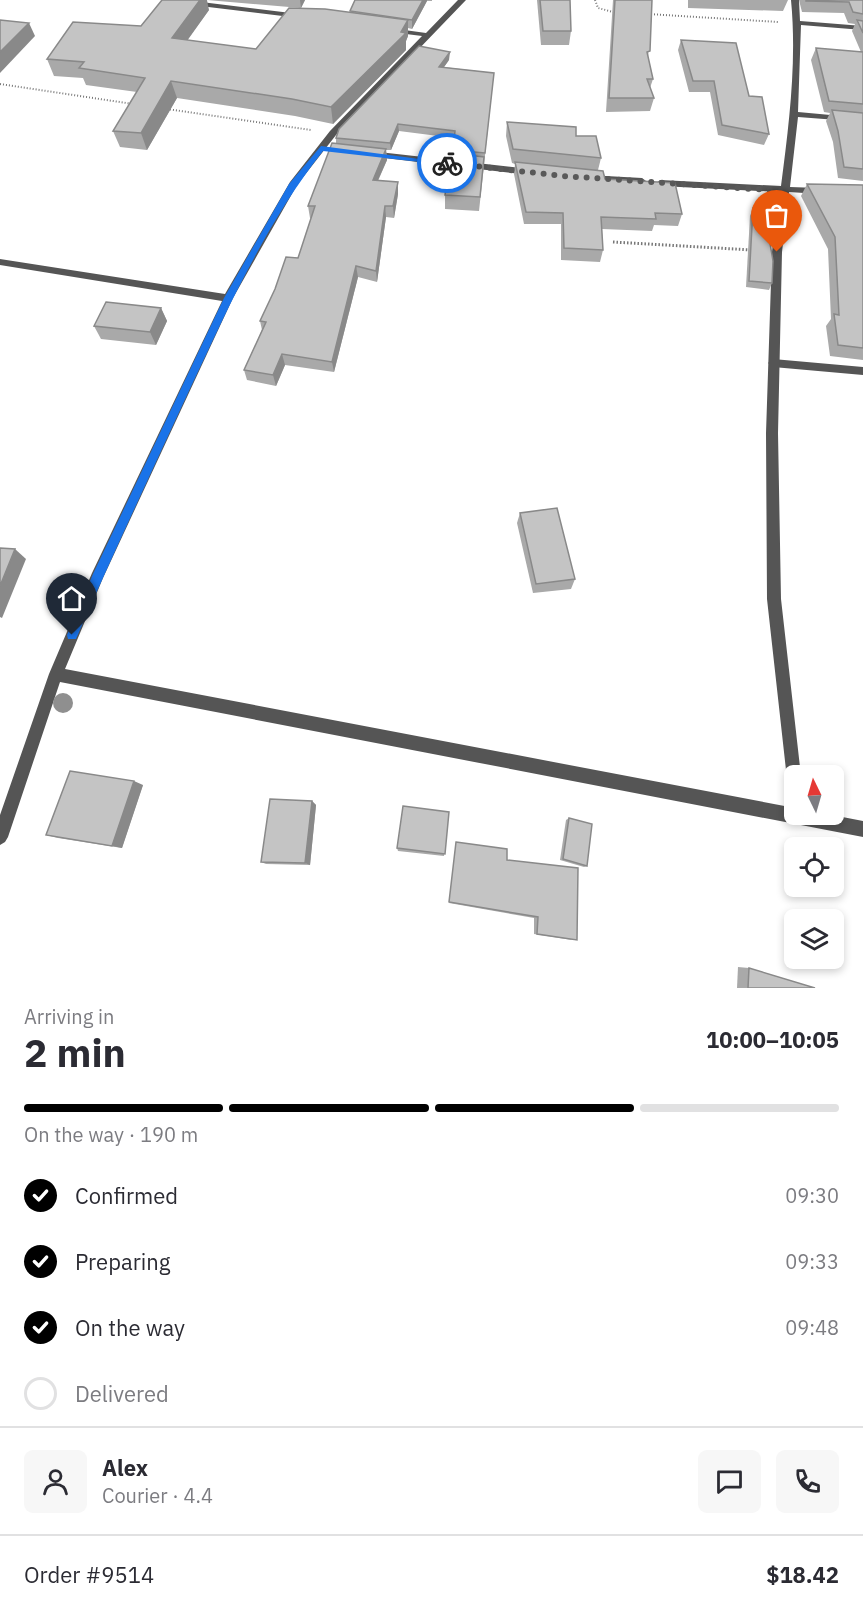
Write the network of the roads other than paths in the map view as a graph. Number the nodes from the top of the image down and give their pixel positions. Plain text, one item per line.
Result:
1 (167, 0) edge
2 (462, 0) edge
3 (795, 0) edge
4 (308, 17) edge
5 (797, 24) junction
6 (863, 28) edge
7 (384, 29) edge
8 (428, 35) junction
9 (794, 114) junction
10 (863, 120) edge
11 (321, 148) junction
12 (333, 150) edge
13 (357, 152) edge
14 (542, 174) edge
15 (575, 177) edge
16 (783, 191) junction
17 (829, 191) edge
18 (0, 262) edge
19 (228, 298) junction
20 (773, 363) junction
21 (863, 371) edge
22 (56, 674) junction
23 (792, 765) edge
24 (784, 813) edge
25 (840, 825) edge
26 (863, 830) edge
27 (0, 837) edge

1 - 4 street
2 - 8 street
3 - 5 street
5 - 6 street
5 - 9 street
7 - 8 street
8 - 11 street
9 - 10 street
9 - 16 street
11 - 12 street
11 - 19 street
13 - 14 street
15 - 16 street
16 - 17 street
16 - 20 street
18 - 19 street
19 - 22 street
20 - 21 street
20 - 23 street
22 - 24 street
22 - 27 street
25 - 26 street

